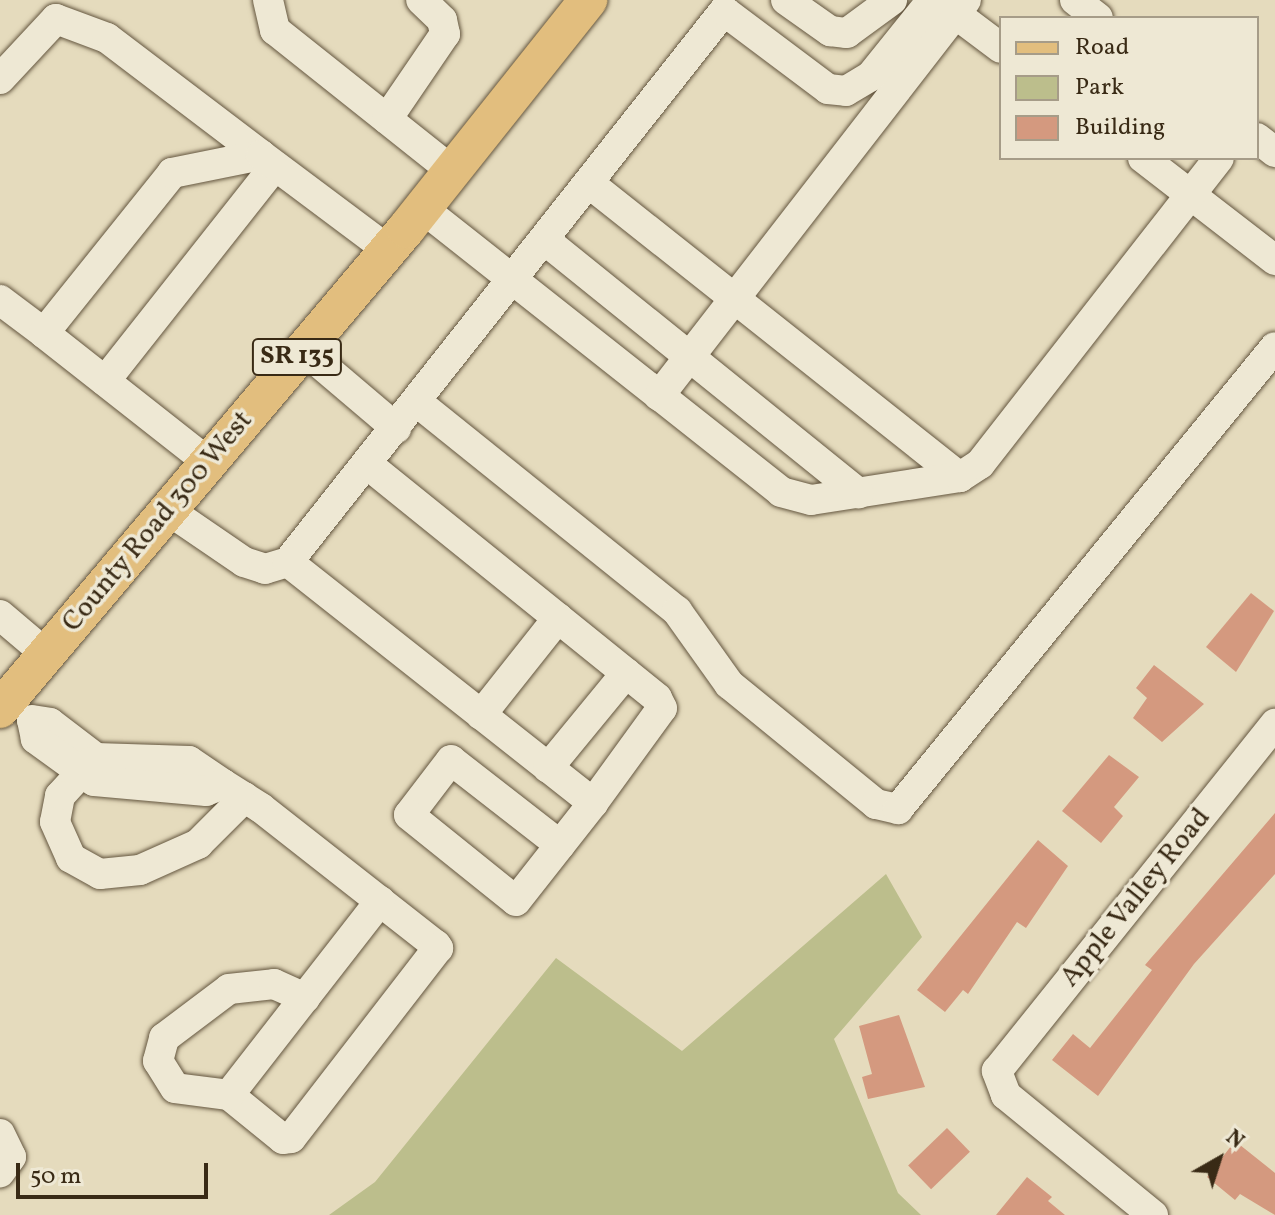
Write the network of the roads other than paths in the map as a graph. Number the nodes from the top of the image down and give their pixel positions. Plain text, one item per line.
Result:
1 (268, 0) edge
2 (421, 0) edge
3 (588, 0) edge
4 (786, 0) edge
5 (892, 0) edge
6 (1075, 0) edge
7 (947, 3) edge
8 (722, 4) edge
9 (1097, 16) edge
10 (999, 46) edge
11 (0, 79) edge
12 (387, 119) junction
13 (1259, 140) edge
14 (1275, 152) edge
15 (268, 160) junction
16 (1146, 160) edge
17 (1217, 160) edge
18 (452, 171) junction
19 (590, 184) junction
20 (1190, 195) junction
21 (422, 208) junction
22 (546, 241) junction
23 (388, 250) junction
24 (1275, 260) edge
25 (515, 282) junction
26 (734, 297) junction
27 (0, 300) edge
28 (44, 333) junction
29 (1275, 347) edge
30 (304, 350) junction
31 (692, 353) junction
32 (105, 381) junction
33 (659, 396) junction
34 (417, 402) junction
35 (396, 428) junction
36 (209, 463) junction
37 (367, 464) junction
38 (960, 477) junction
39 (859, 494) junction
40 (168, 510) junction
41 (288, 562) junction
42 (0, 615) edge
43 (558, 618) junction
44 (46, 654) junction
45 (626, 673) junction
46 (13, 710) edge
47 (481, 715) junction
48 (1275, 724) edge
49 (86, 766) junction
50 (548, 768) junction
51 (234, 790) junction
52 (593, 803) junction
53 (560, 845) junction
54 (380, 901) junction
55 (305, 998) junction
56 (229, 1095) junction
57 (0, 1134) edge
58 (0, 1172) edge
59 (1153, 1215) edge

1 - 12 street
2 - 12 street
3 - 18 main road, County Road 300 West / SR 135
4 - 5 street
6 - 9 street
7 - 8 street
7 - 10 street
7 - 26 street
8 - 19 street
11 - 15 street
12 - 18 street
13 - 14 street
15 - 23 street
15 - 28 street
15 - 32 street
16 - 20 street
17 - 20 street
18 - 21 main road, County Road 300 West / SR 135
19 - 22 street
19 - 26 street
20 - 24 street
20 - 38 street
21 - 23 main road, County Road 300 West / SR 135
21 - 25 street
22 - 25 street
22 - 31 street
23 - 30 main road, County Road 300 West / SR 135
25 - 33 street
25 - 34 street
26 - 31 street
26 - 38 street
27 - 28 street
28 - 32 street
29 - 34 street
30 - 35 street
30 - 36 main road, County Road 300 West / SR 135
31 - 33 street
31 - 39 street
32 - 36 street
33 - 39 street
34 - 35 street
35 - 37 street
36 - 40 main road, County Road 300 West / SR 135
37 - 41 street
37 - 43 street
38 - 39 street
40 - 41 street
40 - 44 main road, County Road 300 West / SR 135
41 - 47 street
42 - 44 street
43 - 45 street
43 - 47 street
44 - 46 main road, County Road 300 West / SR 135
45 - 50 street
45 - 52 street
46 - 49 street
47 - 50 street
48 - 59 street, Apple Valley Road
49 - 51 street
49 - 51 street
50 - 52 street
51 - 54 street
52 - 53 street
53 - 53 street
54 - 55 street
54 - 56 street
55 - 56 street
55 - 56 street
57 - 58 street

